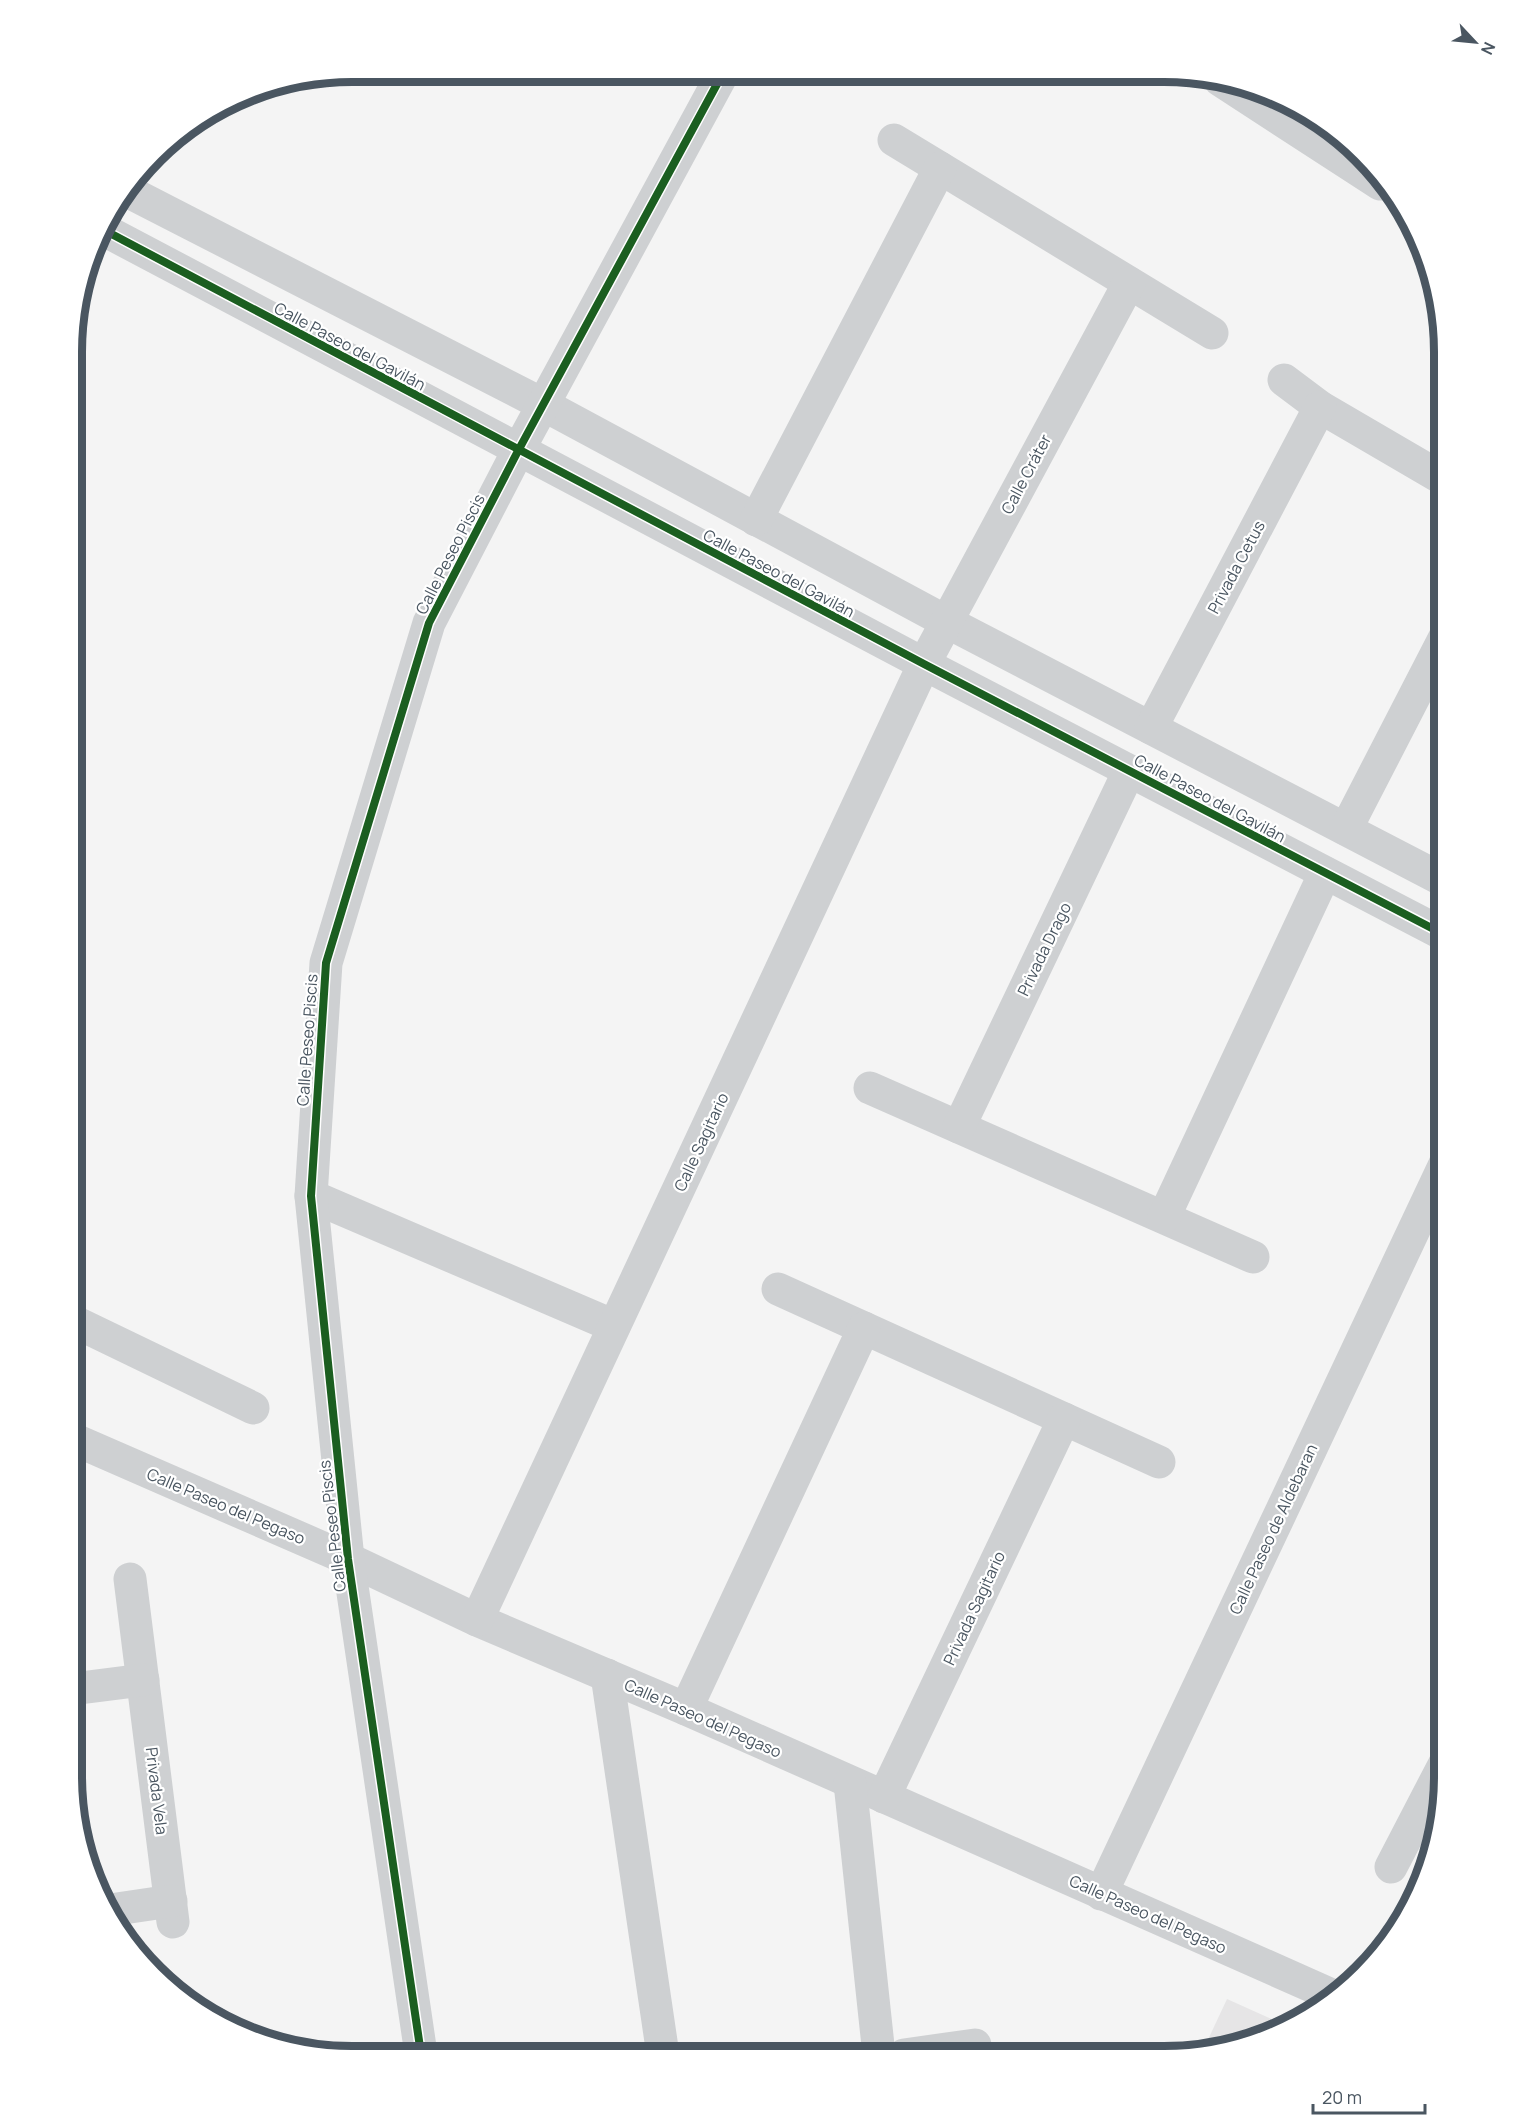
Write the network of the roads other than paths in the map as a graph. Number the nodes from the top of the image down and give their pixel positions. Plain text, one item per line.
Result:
1 (718, 82) edge
2 (1242, 94) edge
3 (894, 140) dead end
4 (940, 168) junction
5 (1368, 176) edge
6 (134, 194) edge
7 (110, 233) edge
8 (1129, 283) junction
9 (1212, 333) dead end
10 (1284, 380) dead end
11 (544, 405) junction
12 (1320, 407) junction
13 (518, 451) junction
14 (1434, 474) edge
15 (756, 520) junction
16 (947, 622) junction
17 (1434, 658) edge
18 (924, 664) junction
19 (1152, 728) junction
20 (1129, 771) junction
21 (1346, 829) junction
22 (1325, 873) junction
23 (1434, 875) edge
24 (1434, 929) edge
25 (870, 1088) dead end
26 (959, 1127) junction
27 (1434, 1187) edge
28 (311, 1196) junction
29 (1164, 1217) junction
30 (1253, 1257) dead end
31 (778, 1289) dead end
32 (82, 1325) edge
33 (614, 1326) junction
34 (864, 1328) junction
35 (253, 1408) dead end
36 (1064, 1419) junction
37 (82, 1443) edge
38 (1159, 1462) dead end
39 (348, 1559) junction
40 (130, 1580) dead end
41 (477, 1620) junction
42 (608, 1676) junction
43 (143, 1680) junction
44 (82, 1688) edge
45 (686, 1709) junction
46 (850, 1783) junction
47 (1434, 1792) edge
48 (884, 1797) junction
49 (1391, 1867) dead end
50 (1101, 1894) junction
51 (119, 1910) edge
52 (1326, 1992) edge
53 (975, 2045) dead end
54 (421, 2046) edge
55 (662, 2046) edge
56 (878, 2046) edge
57 (968, 2046) edge

1 - 11 street, Calle Peseo Piscis
2 - 5 street
3 - 4 street
4 - 8 street
4 - 15 street
6 - 11 street
7 - 13 street, Calle Paseo del Gavilán
8 - 9 street
8 - 16 street, Calle Cráter
10 - 12 street
11 - 13 street, Calle Peseo Piscis
11 - 15 street
12 - 14 street
12 - 19 street, Privada Cetus
13 - 18 street, Calle Paseo del Gavilán
13 - 28 street, Calle Peseo Piscis
15 - 16 street
16 - 18 street, Calle Cráter
16 - 19 street
17 - 21 street
18 - 20 street, Calle Paseo del Gavilán
18 - 33 street, Calle Sagitario
19 - 21 street
20 - 22 street, Calle Paseo del Gavilán
20 - 26 street, Privada Drago
21 - 23 street
22 - 24 street, Calle Paseo del Gavilán
22 - 29 street
25 - 26 street
26 - 29 street
27 - 50 street, Calle Paseo de Aldebaran
28 - 33 street
28 - 39 street, Calle Peseo Piscis
29 - 30 street
31 - 34 street
32 - 35 street
33 - 41 street, Calle Sagitario
34 - 36 street
34 - 45 street
36 - 38 street
36 - 48 street, Privada Sagitario
37 - 39 street, Calle Paseo del Pegaso
39 - 41 street, Calle Paseo del Pegaso
39 - 54 street, Calle Peseo Piscis
40 - 43 street, Privada Vela
41 - 42 street, Calle Paseo del Pegaso
42 - 45 street, Calle Paseo del Pegaso
42 - 55 street
43 - 44 street
43 - 51 street, Privada Vela
45 - 46 street, Calle Paseo del Pegaso
46 - 48 street, Calle Paseo del Pegaso
46 - 56 street
47 - 49 street
48 - 50 street, Calle Paseo del Pegaso
50 - 52 street, Calle Paseo del Pegaso
53 - 57 street

